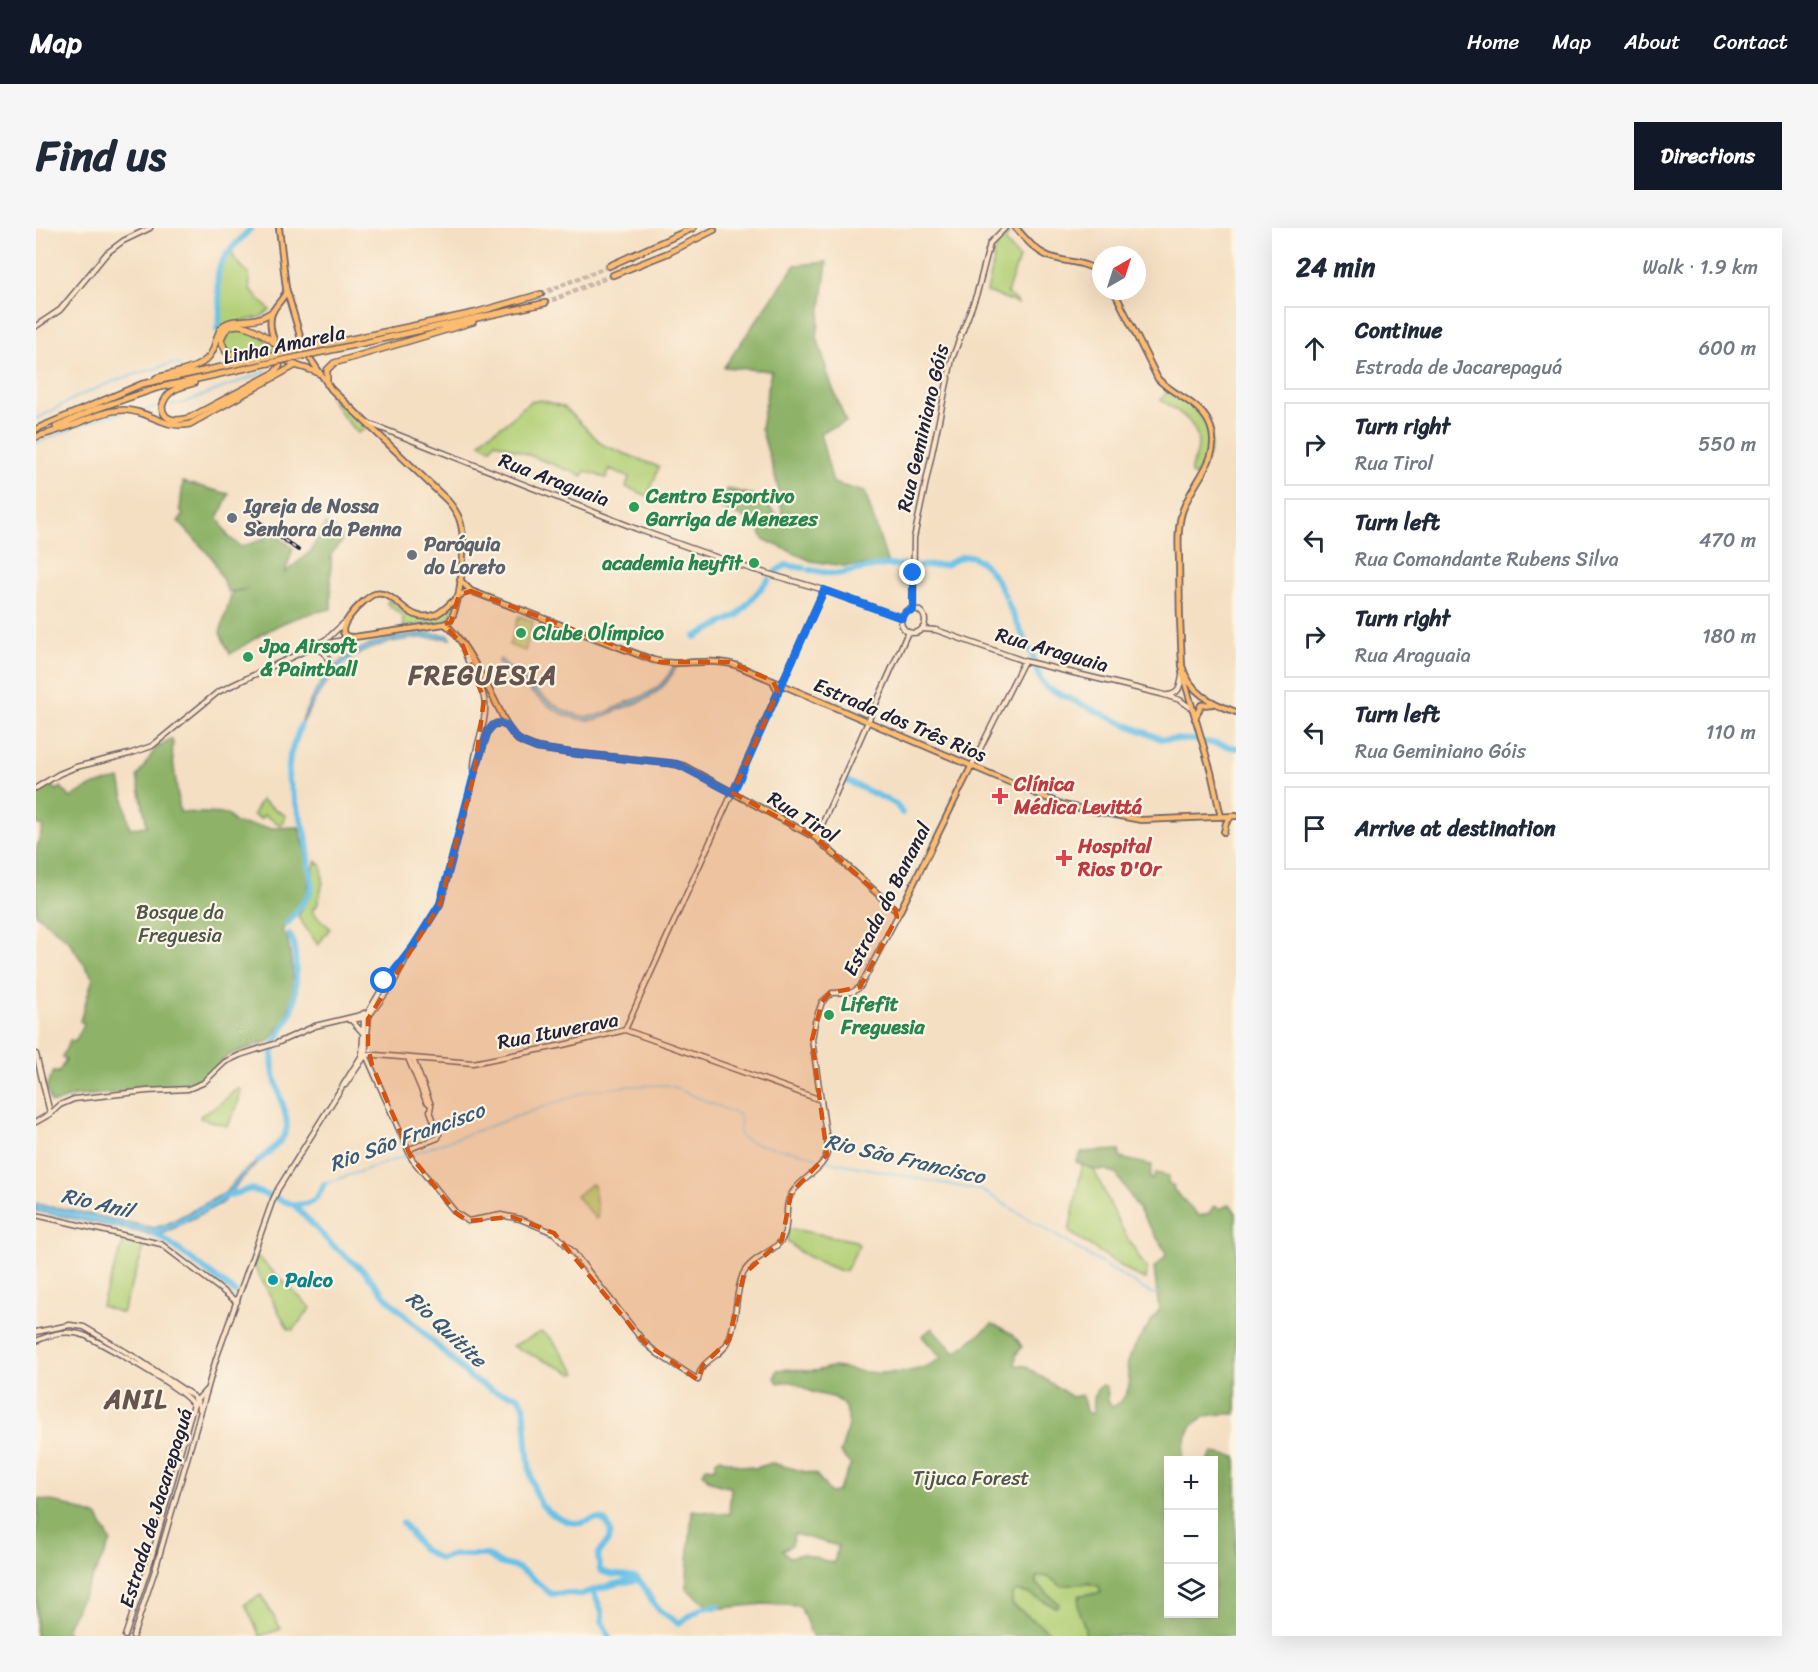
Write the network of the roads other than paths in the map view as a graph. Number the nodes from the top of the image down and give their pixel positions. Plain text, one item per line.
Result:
1 (150, 228) edge
2 (279, 228) edge
3 (693, 228) edge
4 (1005, 228) edge
5 (1016, 228) edge
6 (714, 230) dead end
7 (609, 266) tunnel mouth
8 (1092, 268) edge
9 (613, 275) tunnel mouth
10 (286, 288) junction
11 (541, 294) tunnel mouth
12 (1118, 300) edge
13 (545, 303) tunnel mouth
14 (277, 306) junction
15 (273, 311) junction
16 (292, 312) junction
17 (492, 315) junction
18 (36, 326) edge
19 (277, 345) junction
20 (307, 354) junction
21 (282, 357) junction
22 (272, 358) junction
23 (296, 365) junction
24 (218, 375) junction
25 (322, 376) junction
26 (142, 384) junction
27 (327, 384) junction
28 (36, 429) edge
29 (380, 432) junction
30 (36, 437) edge
31 (460, 580) junction
32 (824, 590) junction
33 (471, 591) junction
34 (459, 596) junction
35 (913, 610) junction
36 (902, 618) junction
37 (925, 621) junction
38 (344, 623) junction
39 (444, 624) junction
40 (922, 629) junction
41 (936, 630) junction
42 (908, 632) junction
43 (354, 637) junction
44 (463, 646) junction
45 (313, 647) junction
46 (329, 661) dead end
47 (1024, 661) junction
48 (1182, 666) junction
49 (1182, 676) junction
50 (773, 681) junction
51 (781, 685) junction
52 (778, 692) junction
53 (1161, 694) junction
54 (1216, 705) junction
55 (1191, 708) junction
56 (1236, 712) edge
57 (1195, 718) junction
58 (868, 722) junction
59 (507, 726) junction
60 (976, 756) junction
61 (963, 763) junction
62 (971, 767) junction
63 (474, 775) junction
64 (36, 788) edge
65 (733, 793) junction
66 (1220, 809) junction
67 (1233, 817) edge
68 (1206, 818) junction
69 (1221, 818) junction
70 (1224, 831) dead end
71 (816, 838) junction
72 (905, 901) junction
73 (895, 911) junction
74 (413, 947) junction
75 (387, 978) junction
76 (385, 995) junction
77 (369, 1008) junction
78 (371, 1014) junction
79 (364, 1018) junction
80 (345, 1020) junction
81 (352, 1020) junction
82 (625, 1030) junction
83 (363, 1034) junction
84 (367, 1038) junction
85 (36, 1054) edge
86 (364, 1054) junction
87 (378, 1054) junction
88 (410, 1058) junction
89 (360, 1065) junction
90 (372, 1065) junction
91 (342, 1088) junction
92 (821, 1100) junction
93 (50, 1114) junction
94 (36, 1122) edge
95 (405, 1144) junction
96 (412, 1148) junction
97 (409, 1154) junction
98 (36, 1215) edge
99 (237, 1302) junction
100 (36, 1332) edge
101 (36, 1341) edge
102 (207, 1389) junction
103 (197, 1401) junction
104 (194, 1406) junction
105 (201, 1412) junction
106 (130, 1622) junction
107 (137, 1624) junction
108 (125, 1636) edge
109 (133, 1636) edge

1 - 18 street
2 - 10 main road
3 - 7 highway
4 - 35 street, Rua Geminiano Góis
5 - 8 main road
6 - 9 highway
10 - 14 main road
10 - 16 main road
11 - 22 highway, Linha Amarela, bridge
12 - 48 main road
13 - 17 highway, Linha Amarela
14 - 15 main road
14 - 16 main road
15 - 19 main road
15 - 26 highway
16 - 20 main road
17 - 22 highway, Linha Amarela, bridge
17 - 27 highway
19 - 21 main road
19 - 22 highway
20 - 23 main road
20 - 25 main road
21 - 23 main road
21 - 24 highway
22 - 24 highway, Linha Amarela
22 - 26 highway, Linha Amarela
23 - 25 main road
23 - 30 highway
24 - 30 highway, Linha Amarela
25 - 27 main road
26 - 28 highway, Linha Amarela
27 - 29 main road
29 - 31 main road
29 - 32 street, Rua Araguaia
31 - 33 main road, Estrada dos Três Rios
31 - 34 main road
32 - 36 street, Rua Araguaia
32 - 51 street
33 - 34 main road
33 - 50 main road, Estrada dos Três Rios
34 - 38 main road
34 - 39 main road
35 - 36 street
35 - 37 street
36 - 42 street
37 - 40 street
37 - 41 street, Rua Araguaia
38 - 43 main road
38 - 45 street
39 - 43 main road
39 - 44 main road, Estrada de Jacarepaguá
40 - 41 street, Rua Araguaia
40 - 42 street
41 - 47 street, Rua Araguaia
42 - 58 street
43 - 45 street
44 - 59 main road, Estrada de Jacarepaguá
44 - 63 street, Estrada de Jacarepaguá
45 - 46 street
45 - 64 street
47 - 53 street, Rua Araguaia
47 - 60 street, Estrada do Bananal
48 - 49 main road
48 - 54 main road
49 - 53 street
49 - 55 main road
50 - 51 main road, Estrada dos Três Rios
50 - 52 main road
51 - 52 street
51 - 58 main road, Estrada dos Três Rios
52 - 65 street
53 - 55 street, Rua Araguaia
54 - 56 main road
54 - 57 main road
55 - 57 main road
57 - 66 main road
58 - 61 main road, Estrada dos Três Rios
58 - 71 street
59 - 63 street, Estrada de Jacarepaguá
59 - 65 main road, Rua Tirol
60 - 61 street
60 - 62 street, Estrada do Bananal
61 - 62 main road, Estrada dos Três Rios
62 - 68 main road, Estrada dos Três Rios
62 - 72 main road, Estrada do Bananal
63 - 74 street, Estrada de Jacarepaguá
65 - 71 main road, Rua Tirol
65 - 82 street
66 - 67 main road
66 - 68 main road
66 - 69 main road
67 - 69 main road, Estrada dos Três Rios
67 - 70 main road
68 - 69 main road, Estrada dos Três Rios
71 - 73 main road, Rua Tirol
72 - 73 main road, Estrada do Bananal
72 - 73 main road
73 - 92 street, Estrada do Bananal
74 - 75 street, Estrada de Jacarepaguá
74 - 76 street, Estrada de Jacarepaguá
75 - 76 street
75 - 77 street, Estrada de Jacarepaguá
76 - 78 street, Estrada de Jacarepaguá
77 - 79 street, Estrada de Jacarepaguá
77 - 80 street
78 - 79 street
78 - 84 street, Estrada de Jacarepaguá
79 - 81 street
79 - 83 street, Estrada de Jacarepaguá
80 - 81 street
80 - 93 street
81 - 83 street
82 - 88 street, Rua Ituverava
82 - 92 street, Rua Ituverava
83 - 86 street, Estrada de Jacarepaguá
84 - 86 street, Estrada de Jacarepaguá
84 - 87 street
85 - 93 street
86 - 87 street, Rua Ituverava
86 - 89 street, Estrada de Jacarepaguá
86 - 90 street
86 - 91 street, Estrada de Jacarepaguá
87 - 88 street, Rua Ituverava
87 - 90 street
88 - 96 street
89 - 90 street
89 - 91 street, Estrada de Jacarepaguá
90 - 95 street
91 - 99 street, Estrada de Jacarepaguá
92 - 97 street, Estrada do Bananal
93 - 94 street
95 - 96 street
95 - 97 street
96 - 97 street
98 - 99 street
99 - 102 street, Estrada de Jacarepaguá
100 - 103 street
101 - 104 street
102 - 103 street, Estrada de Jacarepaguá
102 - 105 street, Estrada de Jacarepaguá
103 - 104 street, Estrada de Jacarepaguá
103 - 105 street
104 - 106 street, Estrada de Jacarepaguá
105 - 107 street, Estrada de Jacarepaguá
106 - 107 street
106 - 108 street, Estrada de Jacarepaguá
107 - 109 street, Estrada de Jacarepaguá

